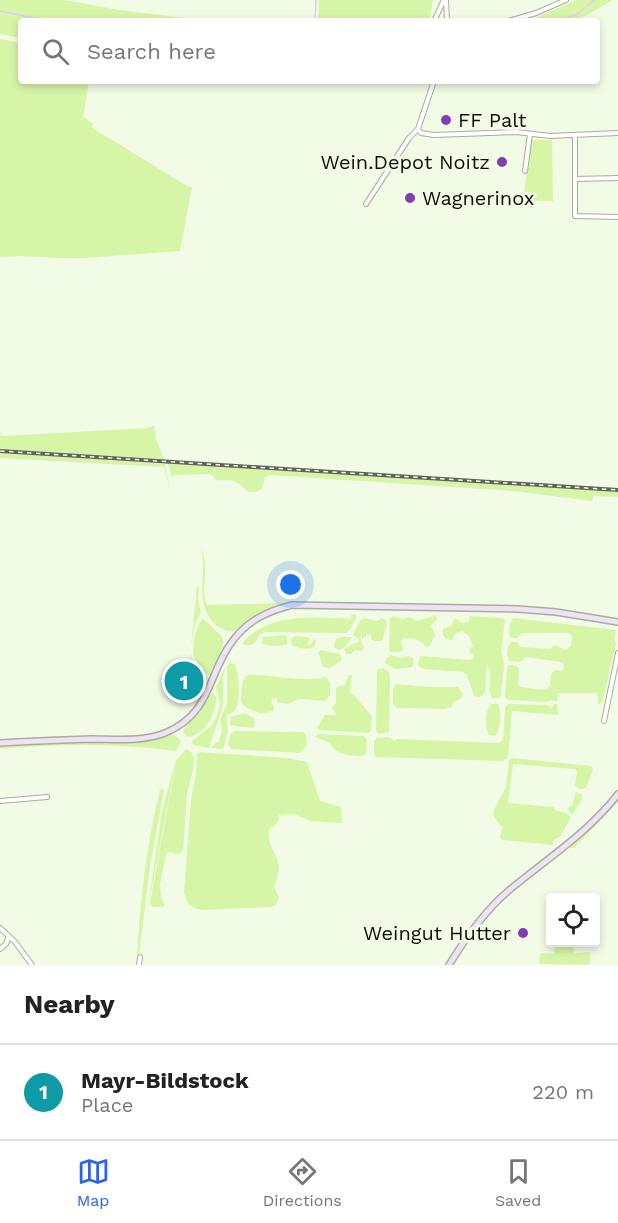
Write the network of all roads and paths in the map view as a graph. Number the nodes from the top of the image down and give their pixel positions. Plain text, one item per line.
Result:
1 (445, 0) edge
2 (566, 0) edge
3 (436, 18) edge
4 (447, 18) edge
5 (519, 18) edge
6 (433, 84) edge
7 (418, 129) junction
8 (530, 134) junction
9 (618, 134) edge
10 (574, 135) junction
11 (525, 171) dead end
12 (618, 178) edge
13 (575, 179) junction
14 (366, 204) dead end
15 (618, 217) edge
16 (618, 622) edge
17 (618, 653) edge
18 (604, 721) dead end
19 (0, 743) edge
20 (618, 794) edge
21 (46, 797) dead end
22 (0, 801) edge
23 (0, 928) edge
24 (8, 937) junction
25 (0, 949) edge
26 (140, 957) dead end
27 (32, 965) edge
28 (139, 965) edge
29 (449, 965) edge

1 - 3 street
1 - 4 street
2 - 5 street
6 - 7 street
7 - 8 street
7 - 14 street
8 - 10 street
8 - 11 street
9 - 10 street
10 - 13 street
12 - 13 street
13 - 15 street
16 - 19 main road
17 - 18 street
20 - 29 main road
21 - 22 street
23 - 24 street
24 - 25 street
24 - 27 street
26 - 28 street

